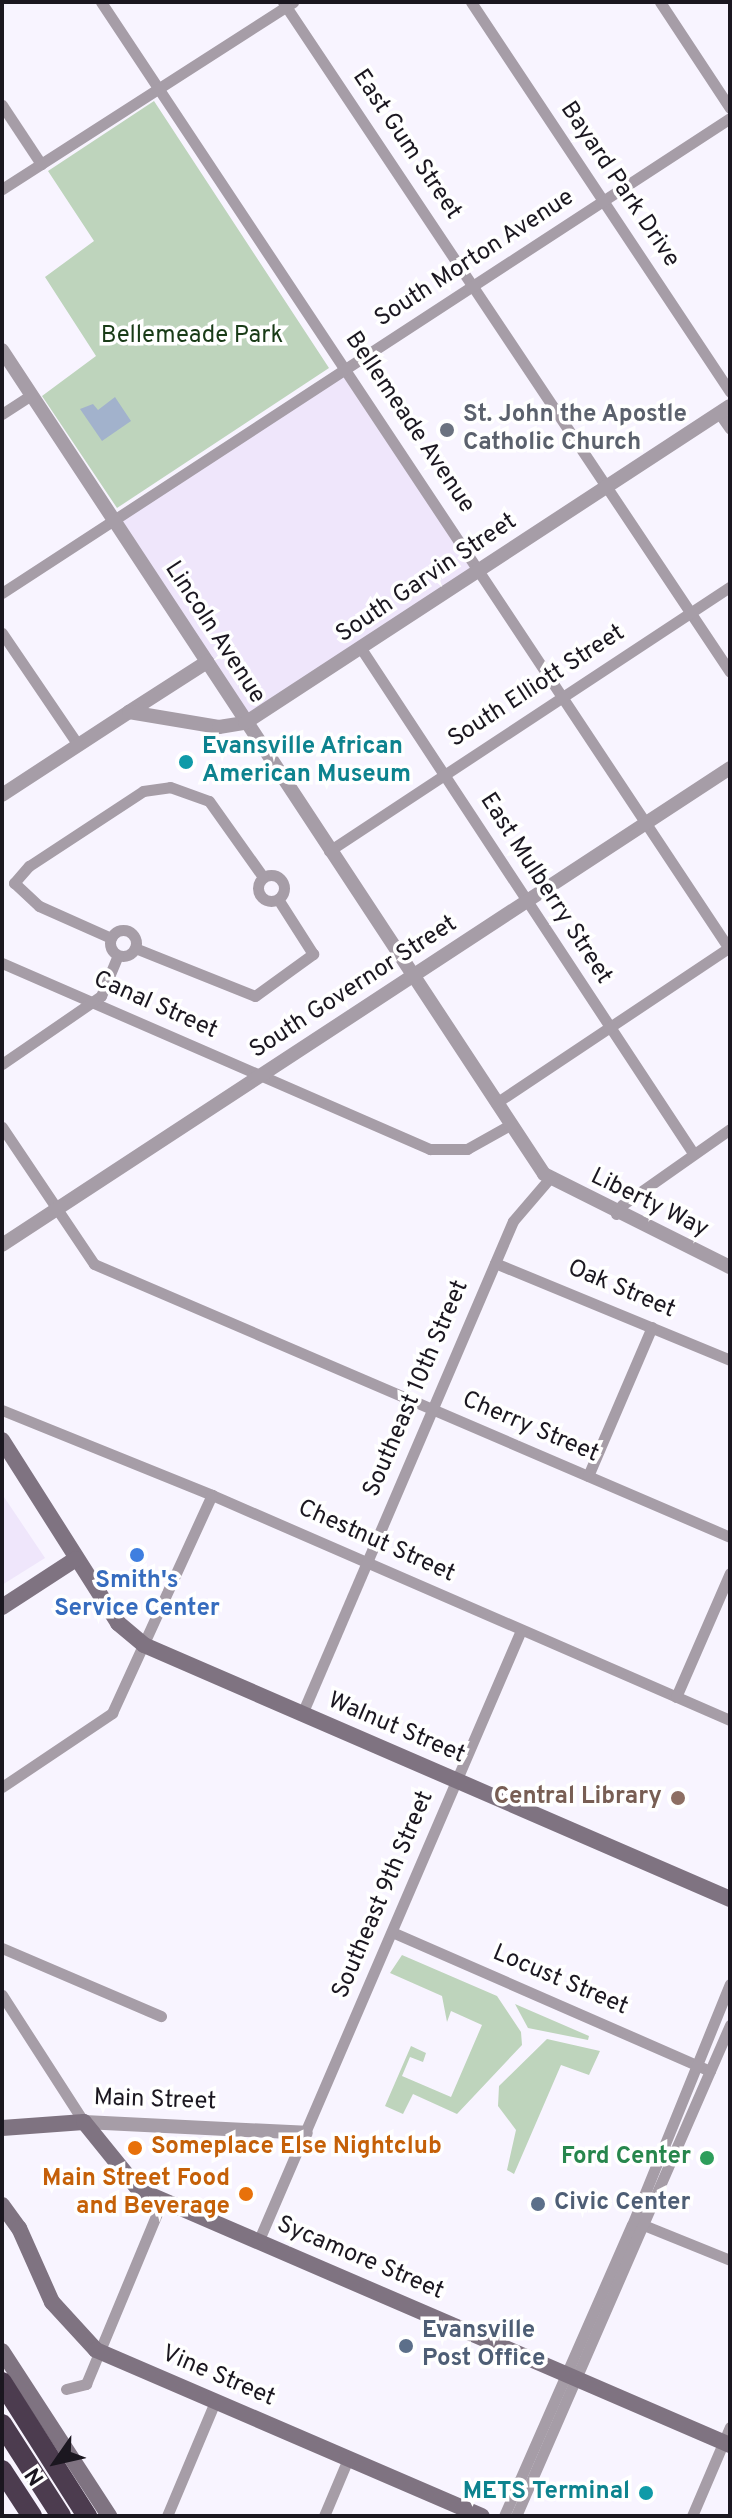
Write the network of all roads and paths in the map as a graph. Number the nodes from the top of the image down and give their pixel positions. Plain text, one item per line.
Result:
1 (101, 2) edge
2 (471, 2) edge
3 (660, 2) edge
4 (288, 4) edge
5 (159, 88) junction
6 (2, 105) edge
7 (730, 108) edge
8 (730, 118) edge
9 (41, 164) junction
10 (2, 189) edge
11 (603, 201) junction
12 (474, 285) junction
13 (2, 350) edge
14 (347, 369) junction
15 (730, 392) edge
16 (31, 395) junction
17 (725, 409) edge
18 (2, 414) edge
19 (730, 429) edge
20 (607, 486) junction
21 (114, 521) junction
22 (480, 570) junction
23 (730, 587) edge
24 (2, 593) edge
25 (691, 612) junction
26 (2, 633) edge
27 (362, 650) junction
28 (207, 662) junction
29 (730, 672) edge
30 (564, 697) junction
31 (129, 712) junction
32 (245, 723) junction
33 (78, 745) junction
34 (730, 768) edge
35 (444, 775) junction
36 (2, 795) edge
37 (646, 823) junction
38 (329, 851) junction
39 (263, 877) junction
40 (278, 899) junction
41 (528, 902) junction
42 (111, 938) junction
43 (135, 948) junction
44 (730, 948) edge
45 (118, 955) junction
46 (2, 963) edge
47 (412, 976) junction
48 (92, 1003) junction
49 (610, 1027) junction
50 (2, 1064) edge
51 (262, 1075) junction
52 (496, 1103) junction
53 (510, 1125) junction
54 (2, 1127) edge
55 (730, 1129) edge
56 (693, 1153) junction
57 (549, 1179) junction
58 (55, 1210) junction
59 (616, 1214) junction
60 (2, 1245) edge
61 (495, 1263) junction
62 (730, 1267) edge
63 (652, 1327) junction
64 (730, 1360) edge
65 (2, 1410) edge
66 (433, 1410) junction
67 (2, 1440) edge
68 (588, 1476) junction
69 (212, 1495) junction
70 (730, 1537) edge
71 (76, 1559) junction
72 (367, 1562) junction
73 (730, 1573) edge
74 (2, 1607) edge
75 (521, 1630) junction
76 (144, 1645) junction
77 (676, 1697) junction
78 (302, 1714) junction
79 (730, 1720) edge
80 (457, 1781) junction
81 (2, 1787) edge
82 (730, 1899) edge
83 (392, 1932) junction
84 (2, 1948) edge
85 (730, 1984) edge
86 (2, 1995) edge
87 (161, 2016) dead end
88 (730, 2025) edge
89 (695, 2065) junction
90 (710, 2071) junction
91 (84, 2122) junction
92 (2, 2128) edge
93 (306, 2133) junction
94 (162, 2201) junction
95 (2, 2205) edge
96 (647, 2224) junction
97 (632, 2225) junction
98 (258, 2242) junction
99 (730, 2260) edge
100 (2, 2351) edge
101 (99, 2352) junction
102 (571, 2376) junction
103 (2, 2382) edge
104 (66, 2389) dead end
105 (215, 2402) junction
106 (2, 2424) edge
107 (728, 2438) edge
108 (348, 2459) junction
109 (2, 2470) edge
110 (32, 2516) edge
111 (61, 2516) edge
112 (87, 2516) edge
113 (109, 2516) edge
114 (167, 2516) edge
115 (324, 2516) edge
116 (482, 2516) edge
117 (504, 2516) edge
118 (516, 2516) edge
119 (692, 2516) edge

1 - 5 street, Bellemeade Avenue
2 - 11 street, Bayard Park Drive
3 - 7 street
4 - 5 street
4 - 12 street, East Gum Street
5 - 9 street
5 - 14 street, Bellemeade Avenue
6 - 9 street
8 - 11 street, South Morton Avenue
9 - 10 street
11 - 12 street, South Morton Avenue
11 - 15 street, Bayard Park Drive
12 - 14 street, South Morton Avenue
12 - 20 street, East Gum Street
13 - 16 street, Lincoln Avenue
14 - 21 street, South Morton Avenue
14 - 22 street, Bellemeade Avenue
16 - 18 street
16 - 21 street, Lincoln Avenue
17 - 19 street
17 - 20 street, South Garvin Street
20 - 22 street, South Garvin Street
20 - 25 street, East Gum Street
21 - 24 street, South Morton Avenue
21 - 28 street, Lincoln Avenue
22 - 27 street, South Garvin Street
22 - 30 street, Bellemeade Avenue
23 - 25 street, South Elliott Street
25 - 29 street, East Gum Street
25 - 30 street, South Elliott Street
26 - 33 street
27 - 32 street, South Garvin Street
27 - 35 street, East Mulberry Street
28 - 31 street
28 - 32 street, Lincoln Avenue
30 - 35 street, South Elliott Street
30 - 37 street, Bellemeade Avenue
31 - 32 street, South Garvin Street
31 - 33 street
32 - 38 street, Lincoln Avenue
33 - 36 street
34 - 37 street, South Governor Street
35 - 38 street, South Elliott Street
35 - 41 street, East Mulberry Street
37 - 41 street, South Governor Street
37 - 44 street, Bellemeade Avenue
38 - 47 street, Lincoln Avenue
39 - 40 street
39 - 40 street
39 - 42 street
40 - 43 street
41 - 47 street, South Governor Street
41 - 49 street, East Mulberry Street
42 - 43 street
42 - 45 street
43 - 45 street
44 - 49 street
45 - 48 street
46 - 48 street, Canal Street
47 - 51 street, South Governor Street
47 - 52 street, Lincoln Avenue
48 - 50 street
48 - 51 street, Canal Street
49 - 52 street
49 - 56 street, East Mulberry Street
51 - 53 street, Canal Street
51 - 58 street, South Governor Street
52 - 53 street, Lincoln Avenue
53 - 57 street, Lincoln Avenue
54 - 58 street, Cherry Street
55 - 56 street
56 - 59 street
57 - 59 street, Liberty Way
57 - 61 street, Southeast 10th Street
58 - 60 street, South Governor Street
58 - 66 street, Cherry Street
59 - 62 street, Liberty Way
61 - 63 street, Oak Street
61 - 66 street, Southeast 10th Street
63 - 64 street, Oak Street
63 - 68 street
65 - 69 street, Chestnut Street
66 - 68 street, Cherry Street
66 - 72 street, Southeast 10th Street
67 - 71 main road, Walnut Street
68 - 70 street, Cherry Street
69 - 72 street, Chestnut Street
69 - 76 street
71 - 74 main road
71 - 76 main road, Walnut Street
72 - 75 street, Chestnut Street
72 - 78 street, Southeast 10th Street
73 - 77 street
75 - 77 street, Chestnut Street
75 - 80 street, Southeast 9th Street
76 - 78 main road, Walnut Street
76 - 81 street
77 - 79 street, Chestnut Street
78 - 80 main road, Walnut Street
80 - 82 main road, Walnut Street
80 - 83 street, Southeast 9th Street
83 - 89 street, Locust Street
83 - 93 street, Southeast 9th Street
84 - 87 street
85 - 89 street
86 - 91 street
88 - 90 street
89 - 90 street, Locust Street
89 - 97 street
90 - 96 street
91 - 92 main road, Main Street
91 - 93 street, Main Street
91 - 94 main road, Sycamore Street
93 - 98 street, Southeast 9th Street
94 - 98 main road, Sycamore Street
94 - 101 street
95 - 101 main road, Vine Street
96 - 97 street
96 - 99 street
96 - 102 street
97 - 102 street
98 - 102 main road, Sycamore Street
100 - 113 main road
101 - 104 street
101 - 105 main road, Vine Street
102 - 107 main road, Sycamore Street
102 - 117 street
102 - 118 street
103 - 112 highway
105 - 108 main road, Vine Street
105 - 114 street
106 - 111 highway
107 - 119 street
108 - 115 street
108 - 116 main road, Vine Street
109 - 110 highway

